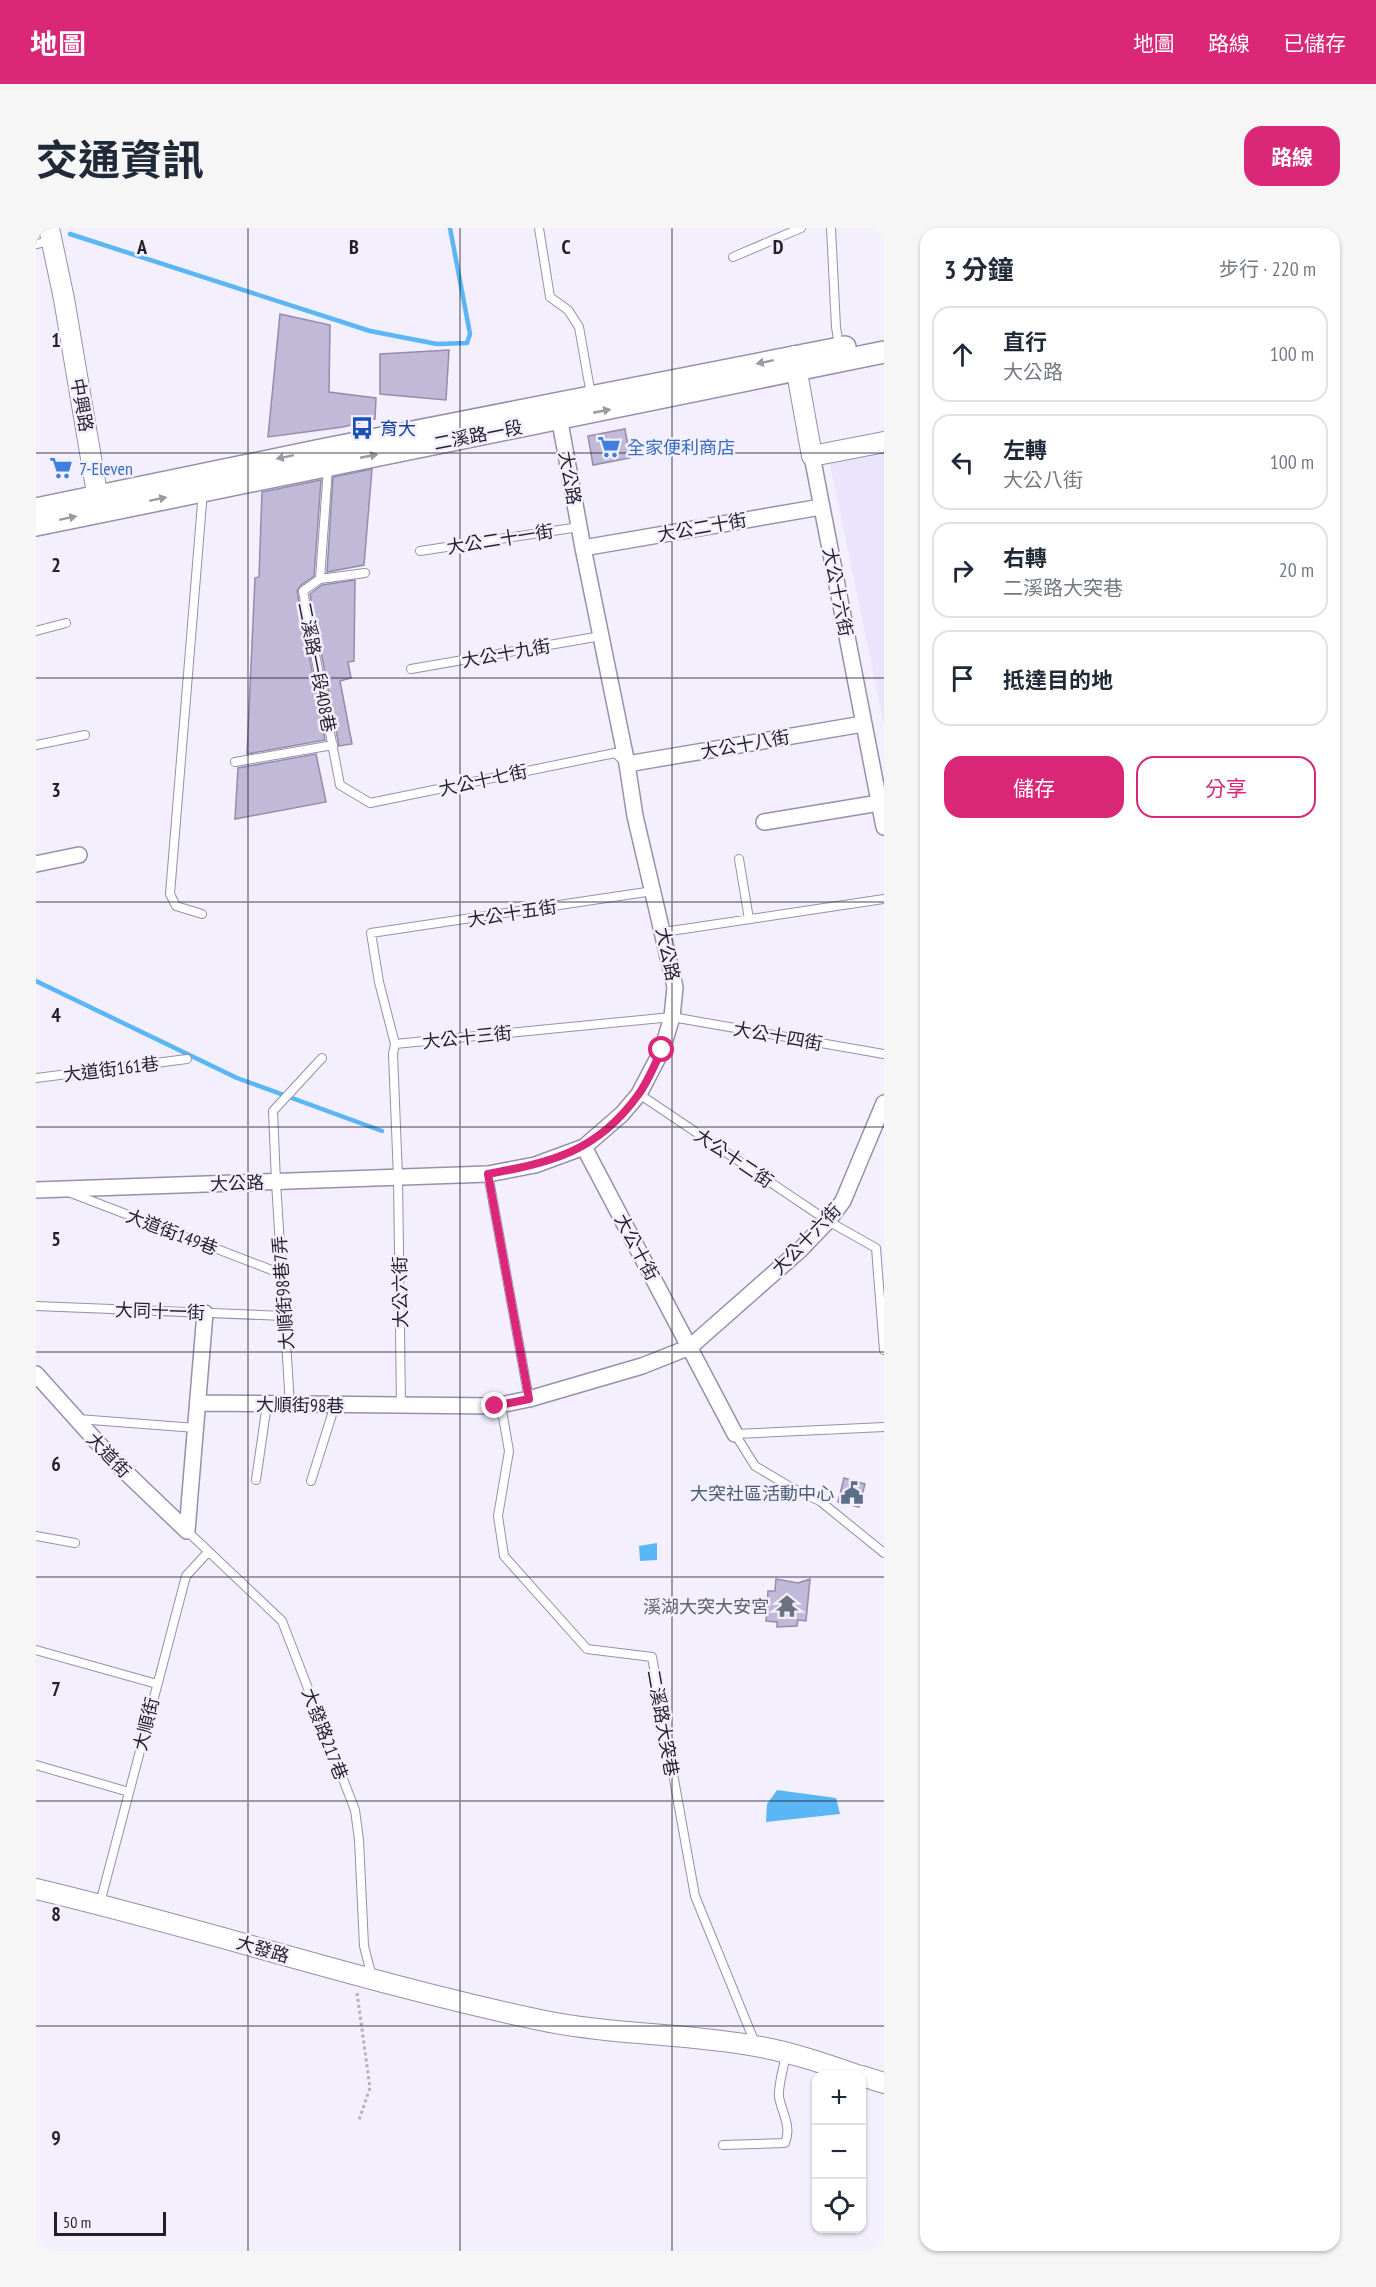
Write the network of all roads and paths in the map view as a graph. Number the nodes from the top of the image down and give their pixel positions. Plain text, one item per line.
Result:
1 (539, 228) edge
2 (801, 228) edge
3 (831, 228) edge
4 (46, 237) edge
5 (733, 257) dead end
6 (884, 339) edge
7 (884, 352) edge
8 (841, 354) junction
9 (795, 364) junction
10 (592, 397) junction
11 (558, 412) junction
12 (884, 442) edge
13 (812, 456) junction
14 (327, 457) junction
15 (203, 490) junction
16 (99, 504) junction
17 (821, 507) junction
18 (36, 509) edge
19 (36, 525) edge
20 (579, 526) junction
21 (583, 548) junction
22 (420, 551) dead end
23 (365, 573) dead end
24 (320, 579) junction
25 (66, 623) dead end
26 (36, 631) edge
27 (601, 636) junction
28 (411, 669) dead end
29 (863, 724) junction
30 (85, 735) dead end
31 (36, 744) edge
32 (333, 746) junction
33 (235, 762) dead end
34 (627, 764) junction
35 (340, 785) joint
36 (879, 803) junction
37 (764, 822) dead end
38 (884, 827) edge
39 (78, 855) dead end
40 (739, 859) dead end
41 (36, 864) edge
42 (653, 891) junction
43 (884, 899) edge
44 (202, 914) dead end
45 (749, 919) junction
46 (664, 932) junction
47 (672, 1017) junction
48 (395, 1044) junction
49 (884, 1054) edge
50 (322, 1058) dead end
51 (187, 1059) dead end
52 (36, 1078) edge
53 (639, 1094) junction
54 (884, 1103) edge
55 (584, 1147) junction
56 (488, 1174) junction
57 (398, 1177) junction
58 (276, 1182) junction
59 (36, 1190) edge
60 (63, 1190) junction
61 (828, 1221) junction
62 (282, 1274) junction
63 (36, 1306) edge
64 (205, 1313) junction
65 (284, 1316) junction
66 (690, 1347) junction
67 (884, 1350) edge
68 (36, 1374) edge
69 (529, 1399) junction
70 (199, 1403) junction
71 (267, 1404) junction
72 (290, 1404) junction
73 (335, 1405) junction
74 (501, 1405) junction
75 (401, 1407) junction
76 (75, 1419) junction
77 (884, 1427) edge
78 (196, 1428) junction
79 (735, 1434) junction
80 (256, 1480) dead end
81 (311, 1481) dead end
82 (187, 1531) junction
83 (36, 1536) edge
84 (75, 1543) dead end
85 (208, 1552) junction
86 (884, 1553) edge
87 (36, 1650) edge
88 (157, 1683) junction
89 (36, 1765) edge
90 (129, 1792) junction
91 (36, 1888) edge
92 (100, 1904) junction
93 (364, 1978) junction
94 (756, 2046) junction
95 (786, 2054) junction
96 (844, 2071) edge
97 (866, 2078) edge
98 (884, 2084) edge
99 (359, 2120) dead end
100 (723, 2145) dead end

1 - 10 lane
2 - 5 lane
3 - 8 lane
4 - 16 street, 中興路
6 - 8 main road, 二溪路一段
7 - 8 main road, 二溪路一段
8 - 9 main road, 二溪路一段
9 -> 10 main road, 二溪路一段
11 -> 9 main road, 二溪路一段
9 - 13 street, 大公十六街
10 - 11 main road, 二溪路一段
11 - 14 main road, 二溪路一段
11 - 20 street, 大公路
12 - 13 street
13 - 17 street, 大公十六街
14 - 15 main road, 二溪路一段
14 -> 16 main road, 二溪路一段
14 - 24 lane, 二溪路一段408巷
16 -> 15 main road, 二溪路一段
15 - 44 lane
16 - 18 main road, 二溪路一段
19 -> 16 main road, 二溪路一段
17 - 21 street, 大公二十街
17 - 29 street, 大公十六街
20 - 21 street, 大公路
20 - 22 lane, 大公二十一街
21 - 27 street, 大公路
23 - 24 lane
24 - 32 lane, 二溪路一段408巷
25 - 26 lane
27 - 28 lane, 大公十九街
27 - 34 street, 大公路
29 - 34 street, 大公十八街
29 - 36 street, 大公十六街
30 - 31 lane
32 - 33 lane
32 - 35 lane, 二溪路一段408巷
34 - 35 lane, 大公十七街
34 - 42 street, 大公路
36 - 37 street
36 - 38 street, 大公十六街
39 - 41 street
40 - 45 lane
42 - 46 street, 大公路
42 - 48 lane, 大公十五街
43 - 45 lane
45 - 46 lane
46 - 47 street, 大公路
47 - 48 lane, 大公十三街
47 - 49 lane, 大公十四街
47 - 53 street, 大公路
48 - 57 lane, 大公十三街
50 - 58 lane, 大順街98巷7弄
51 - 52 lane, 大道街161巷
53 - 55 street, 大公路
53 - 61 lane, 大公十二街
54 - 61 street, 大公十六街
55 - 56 street, 大公路
55 - 66 street, 大公十街
56 - 57 street, 大公路
56 - 69 lane
57 - 58 street, 大公路
57 - 75 lane, 大公六街
58 - 60 street, 大公路
58 - 62 lane, 大順街98巷7弄
59 - 60 street, 大公路
60 - 62 lane, 大道街149巷
61 - 66 street, 大公十六街
61 - 67 lane, 大公十二街
62 - 65 lane, 大順街98巷7弄
63 - 64 lane, 大同十一街
64 - 65 lane, 大同十一街
64 - 70 street
65 - 72 lane, 大順街98巷7弄
66 - 69 street
66 - 79 street, 大公十街
68 - 76 street, 大道街
69 - 74 street
70 - 71 street, 大順街98巷
70 - 78 street
71 - 72 street, 大順街98巷
71 - 80 lane
72 - 73 street, 大順街98巷
73 - 75 street, 大順街98巷
73 - 81 lane
74 - 75 street
74 - 94 lane, 二溪路大突巷
76 - 78 lane
76 - 82 street, 大道街
77 - 79 lane
78 - 82 street
79 - 86 lane
82 - 85 lane, 大發路217巷
83 - 84 lane
85 - 88 lane, 大順街
85 - 93 lane, 大發路217巷
87 - 88 lane
88 - 90 lane, 大順街
89 - 90 lane
90 - 92 lane, 大順街
91 - 92 street, 大發路
92 - 93 street, 大發路
93 - 94 street, 大發路
93 - 99 path
94 - 95 street
95 - 96 street
95 - 100 lane
97 - 98 street

